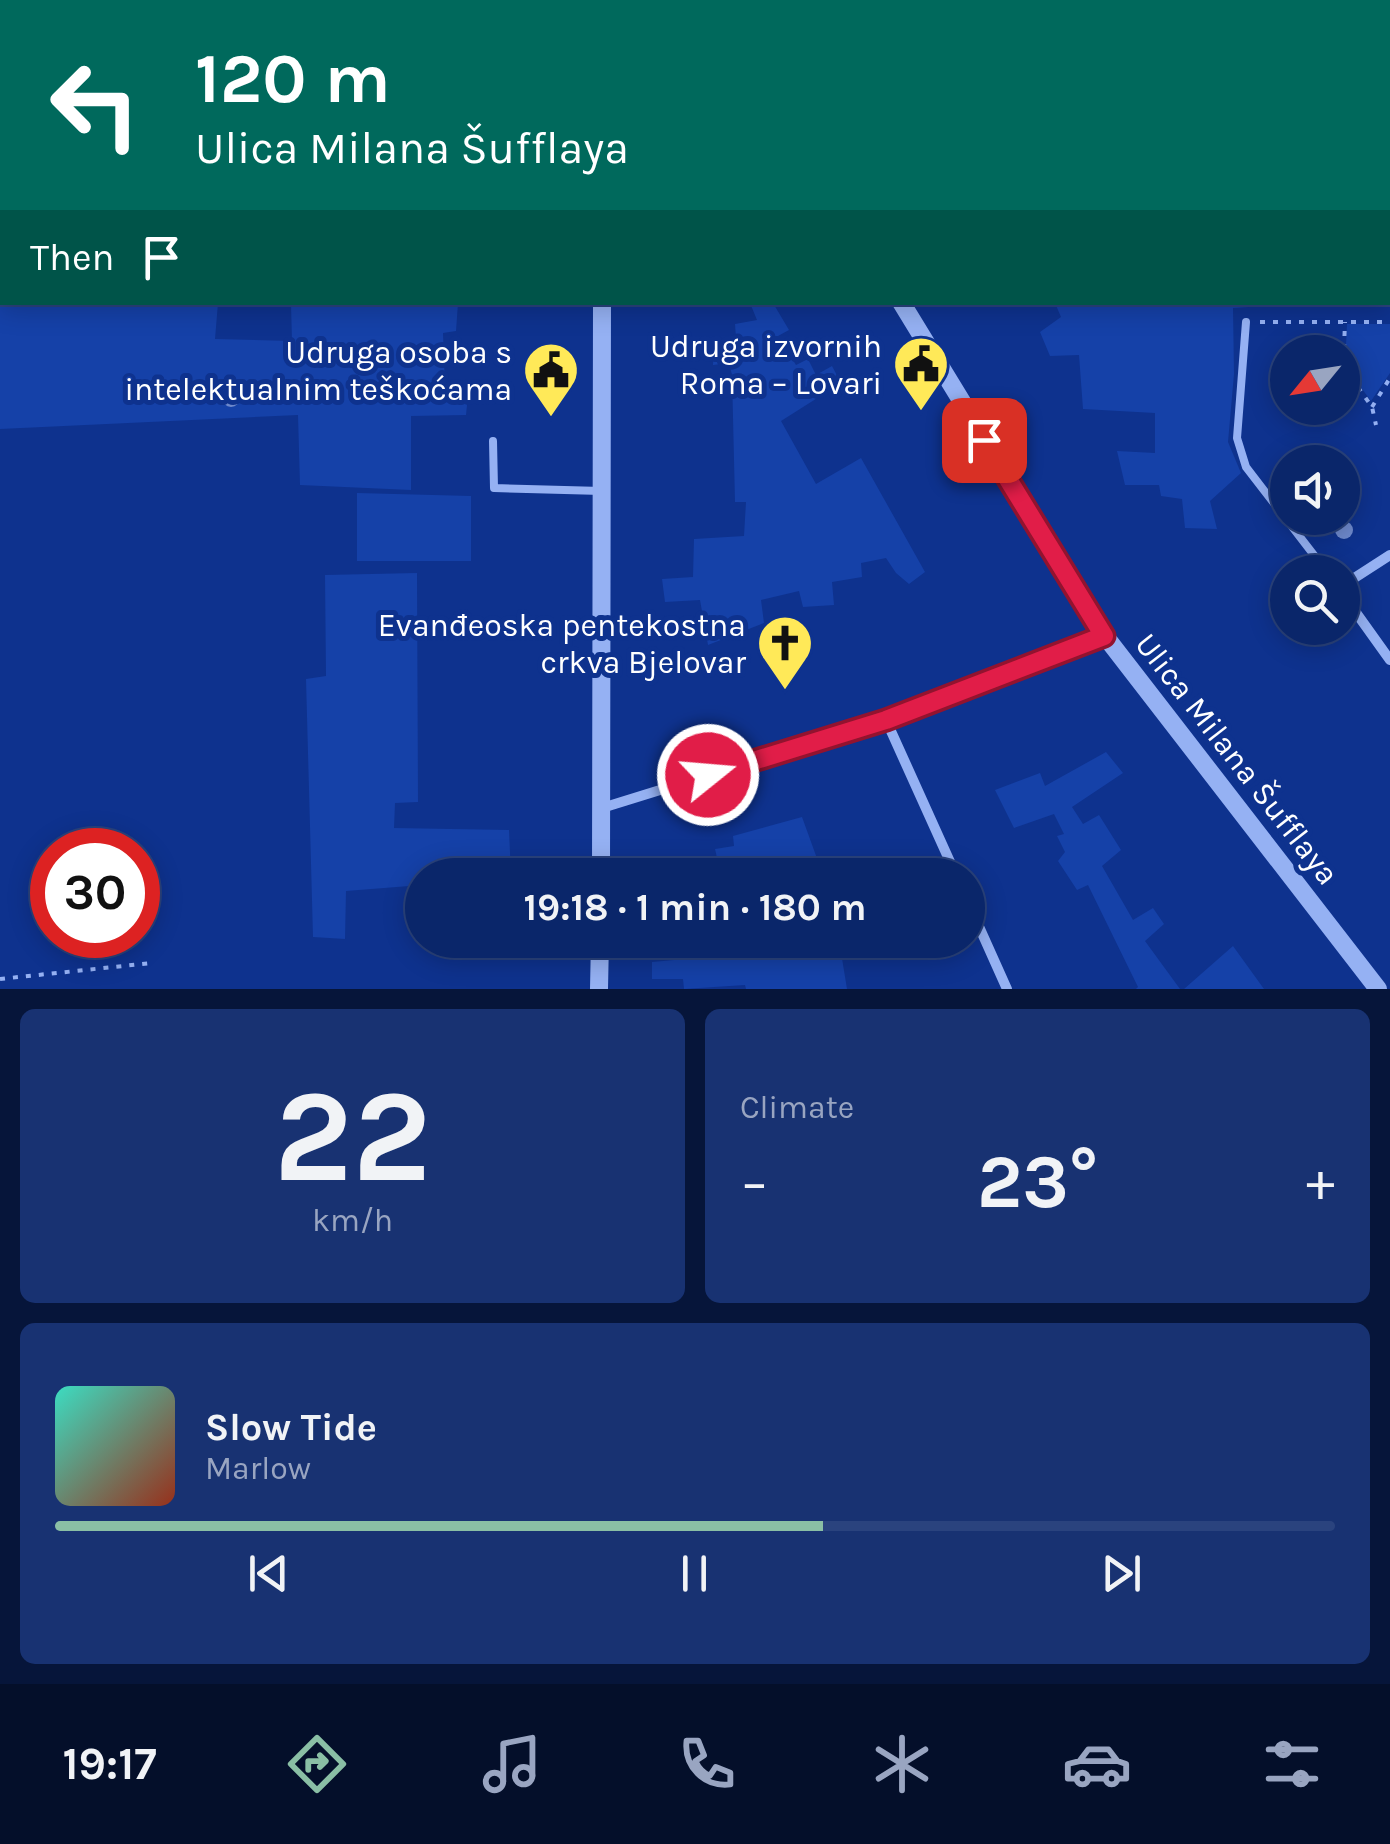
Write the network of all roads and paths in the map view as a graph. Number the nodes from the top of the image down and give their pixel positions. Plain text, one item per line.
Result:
1 (602, 305) edge
2 (903, 305) edge
3 (1246, 322) joint
4 (1345, 322) junction
5 (1390, 322) edge
6 (1344, 335) edge
7 (1390, 378) edge
8 (1360, 390) edge
9 (1372, 407) junction
10 (1376, 425) dead end
11 (493, 441) dead end
12 (602, 491) junction
13 (1314, 555) edge
14 (1390, 555) edge
15 (1360, 577) edge
16 (1360, 616) edge
17 (1104, 636) junction
18 (1390, 660) edge
19 (886, 720) junction
20 (602, 808) junction
21 (601, 858) edge
22 (948, 858) edge
23 (985, 941) edge
24 (600, 958) edge
25 (151, 963) dead end
26 (0, 979) edge
27 (599, 989) edge
28 (1006, 989) edge
29 (1378, 989) edge

1 - 12 street
2 - 17 street, Ulica Milana Šufflaya
3 - 4 path
3 - 13 lane
4 - 5 path
4 - 6 path
7 - 9 path
8 - 9 path
9 - 10 path
11 - 12 lane
12 - 20 street
14 - 15 street
16 - 18 street
17 - 19 street
17 - 29 street, Ulica Milana Šufflaya
19 - 20 street
19 - 22 street
20 - 21 street
23 - 28 street
24 - 27 street
25 - 26 path

